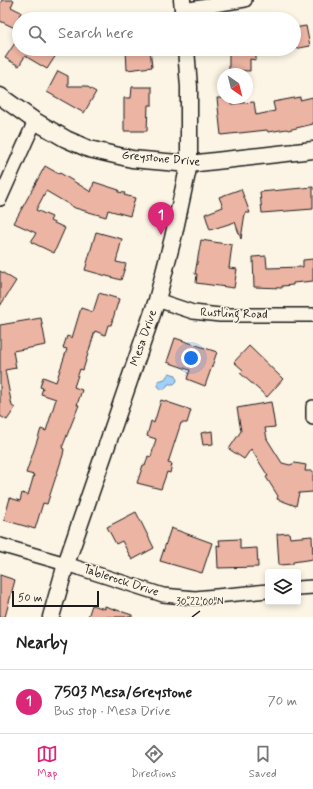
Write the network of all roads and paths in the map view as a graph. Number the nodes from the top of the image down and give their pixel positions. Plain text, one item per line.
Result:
1 (245, 0) edge
2 (183, 10) edge
3 (187, 56) edge
4 (0, 96) edge
5 (35, 121) junction
6 (313, 150) edge
7 (189, 164) junction
8 (0, 199) edge
9 (157, 300) junction
10 (313, 315) edge
11 (313, 407) edge
12 (313, 418) edge
13 (0, 545) edge
14 (66, 564) junction
15 (313, 587) edge
16 (301, 588) edge
17 (265, 591) edge
18 (51, 617) edge

1 - 2 street
3 - 7 street, Mesa Drive
4 - 5 street, Greystone Drive
5 - 7 street, Greystone Drive
5 - 8 street
6 - 7 street, Greystone Drive
7 - 9 street, Mesa Drive
9 - 10 street, Rustling Road
9 - 14 street, Mesa Drive
11 - 12 street
13 - 14 street, Tablerock Drive
14 - 17 street, Tablerock Drive
14 - 18 street, Mesa Drive
15 - 16 street

